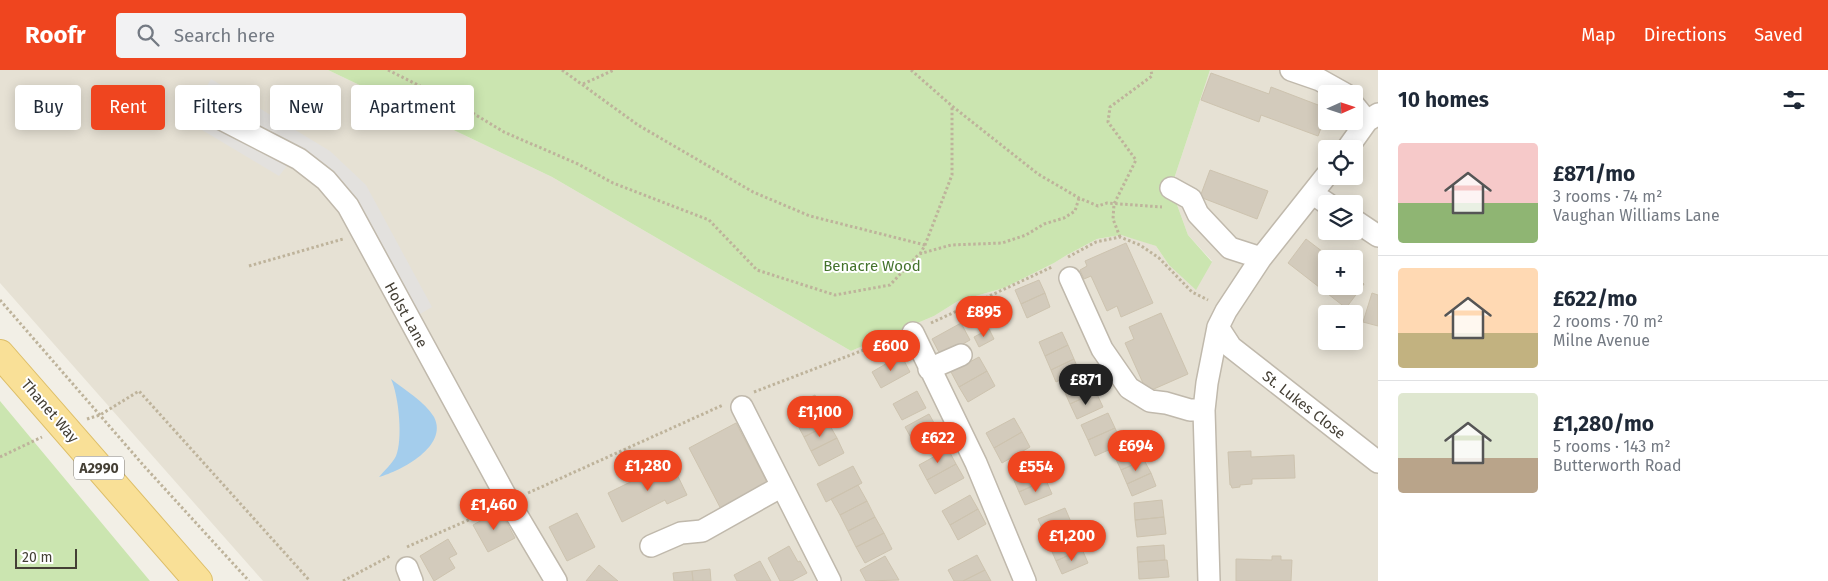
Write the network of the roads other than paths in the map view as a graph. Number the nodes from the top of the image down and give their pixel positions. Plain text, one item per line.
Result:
1 (1291, 70) edge
2 (1321, 75) edge
3 (1334, 85) edge
4 (1366, 113) edge
5 (243, 130) edge
6 (1352, 140) edge
7 (1170, 188) dead end
8 (1318, 202) edge
9 (1363, 226) edge
10 (1378, 236) edge
11 (1261, 258) junction
12 (1065, 266) road end
13 (1222, 319) junction
14 (913, 331) road end
15 (0, 354) edge
16 (961, 355) dead end
17 (929, 369) junction
18 (740, 401) road end
19 (1204, 410) junction
20 (1378, 462) edge
21 (782, 486) junction
22 (651, 546) dead end
23 (553, 580) edge
24 (198, 581) edge
25 (830, 581) edge
26 (1026, 581) edge
27 (1209, 581) edge

1 - 2 street
2 - 3 street
4 - 6 street
5 - 23 street, Holst Lane
7 - 11 street
8 - 11 street
9 - 10 street
11 - 13 street
12 - 19 street
13 - 19 street
13 - 20 street, St. Lukes Close
14 - 17 street
15 - 24 main road, Thanet Way / A2990
16 - 17 street
17 - 26 street
18 - 21 street
19 - 27 street
21 - 22 street
21 - 25 street

